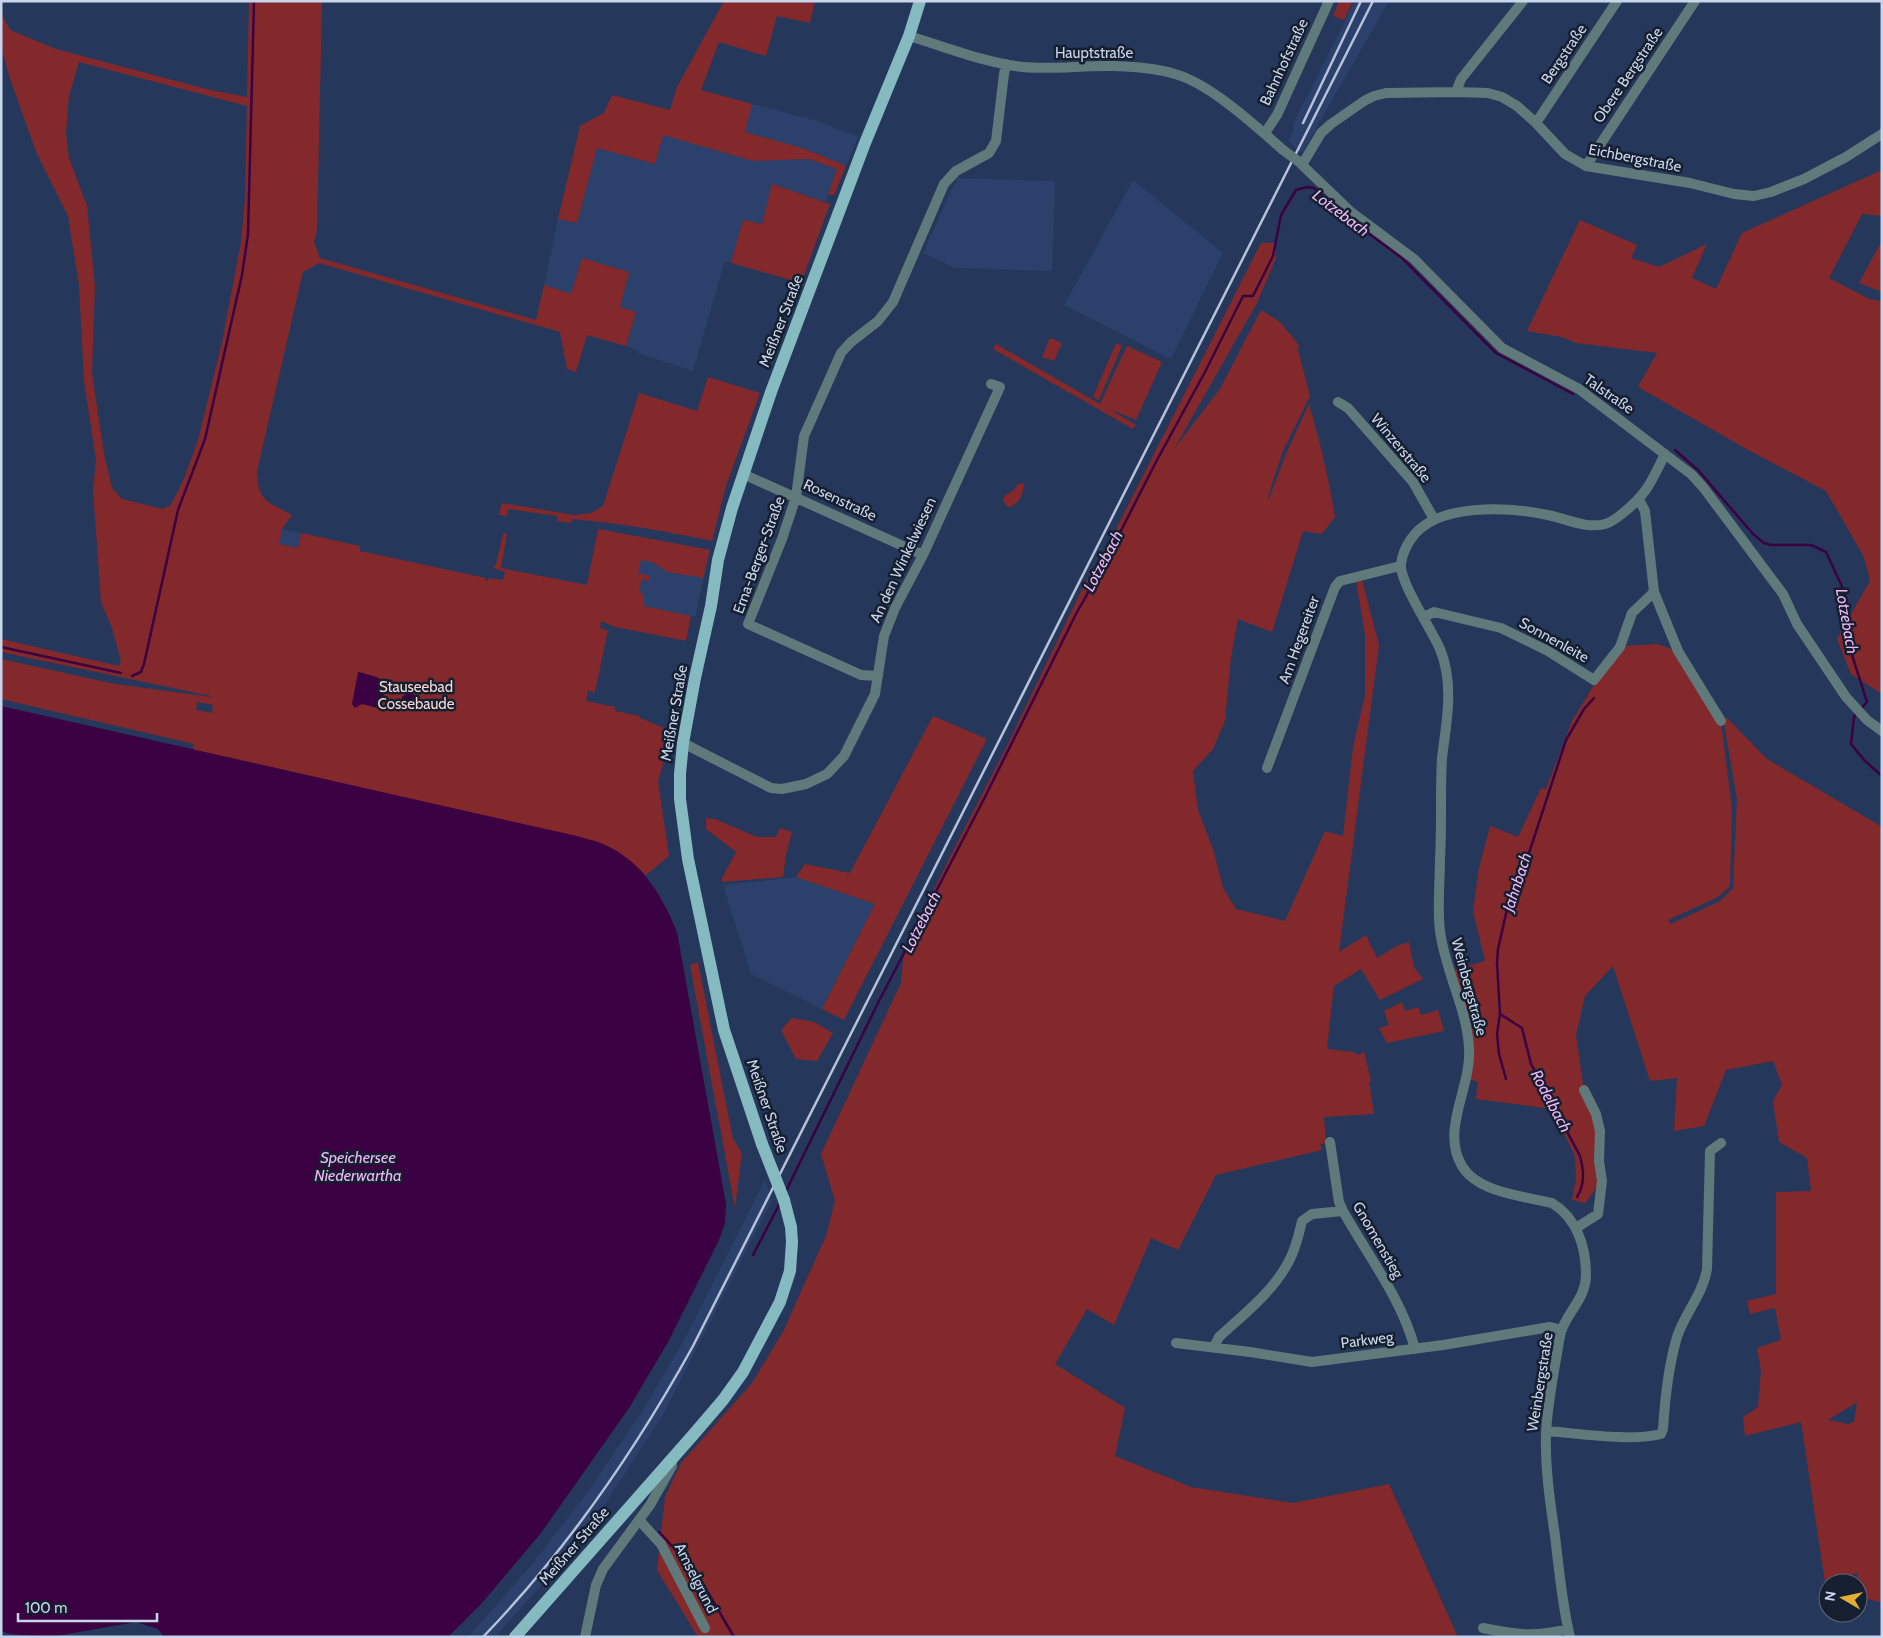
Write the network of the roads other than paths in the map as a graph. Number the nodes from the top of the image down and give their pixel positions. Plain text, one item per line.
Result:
1 (920, 1) edge
2 (1328, 1) edge
3 (1523, 1) edge
4 (1617, 1) edge
5 (1695, 1) edge
6 (909, 36) junction
7 (1006, 64) junction
8 (1456, 92) junction
9 (1536, 123) junction
10 (1264, 133) junction
11 (1882, 134) edge
12 (1300, 163) junction
13 (1586, 166) junction
14 (991, 384) dead end
15 (1338, 402) dead end
16 (1665, 454) junction
17 (744, 474) junction
18 (796, 497) junction
19 (1639, 500) junction
20 (1434, 519) junction
21 (923, 555) junction
22 (1400, 566) junction
23 (1654, 592) junction
24 (1424, 616) junction
25 (878, 676) junction
26 (1721, 721) dead end
27 (1882, 731) edge
28 (682, 743) junction
29 (1267, 768) dead end
30 (1584, 1090) dead end
31 (1330, 1142) dead end
32 (1721, 1143) dead end
33 (1343, 1211) junction
34 (1576, 1228) junction
35 (1562, 1330) junction
36 (1176, 1343) dead end
37 (1214, 1347) junction
38 (1415, 1349) junction
39 (1546, 1431) junction
40 (672, 1459) junction
41 (639, 1520) junction
42 (705, 1628) dead end
43 (1483, 1628) dead end
44 (1569, 1633) edge
45 (515, 1637) edge
46 (585, 1637) edge

1 - 6 main road, Meißner Straße
2 - 10 street, Bahnhofstraße
3 - 8 street
4 - 9 street, Bergstraße
5 - 13 street, Obere Bergstraße
6 - 7 street, Hauptstraße
6 - 17 main road, Meißner Straße
7 - 10 street, Hauptstraße
7 - 18 street, Erna-Berger-Straße
8 - 9 street, Eichbergstraße
8 - 12 street, Eichbergstraße
9 - 13 street, Eichbergstraße
10 - 12 street, Talstraße, bridge
11 - 13 street, Eichbergstraße
12 - 16 street, Talstraße
14 - 21 street, An den Winkelwiesen
15 - 20 street, Winzerstraße
16 - 19 street
16 - 27 street, Talstraße
17 - 18 street, Rosenstraße
17 - 28 main road, Meißner Straße
18 - 21 street, Rosenstraße
18 - 25 street, Erna-Berger-Straße
19 - 20 street
19 - 23 street
20 - 22 street
21 - 25 street, An den Winkelwiesen
22 - 24 street, Weinbergstraße
22 - 29 street, Am Hegereiter
23 - 24 street, Sonnenleite
23 - 26 street
24 - 34 street, Weinbergstraße
25 - 28 street, An den Winkelwiesen
28 - 40 main road, Meißner Straße, bridge
30 - 34 street
31 - 33 street, Gnomenstieg
32 - 39 street
33 - 37 street
33 - 38 street, Gnomenstieg
34 - 35 street, Weinbergstraße
35 - 38 street, Parkweg
35 - 39 street, Weinbergstraße
36 - 37 street, Parkweg
37 - 38 street, Parkweg
39 - 44 street, Weinbergstraße
40 - 41 street
40 - 45 main road, Meißner Straße
41 - 42 street, Amselgrund
41 - 46 street
43 - 44 street

